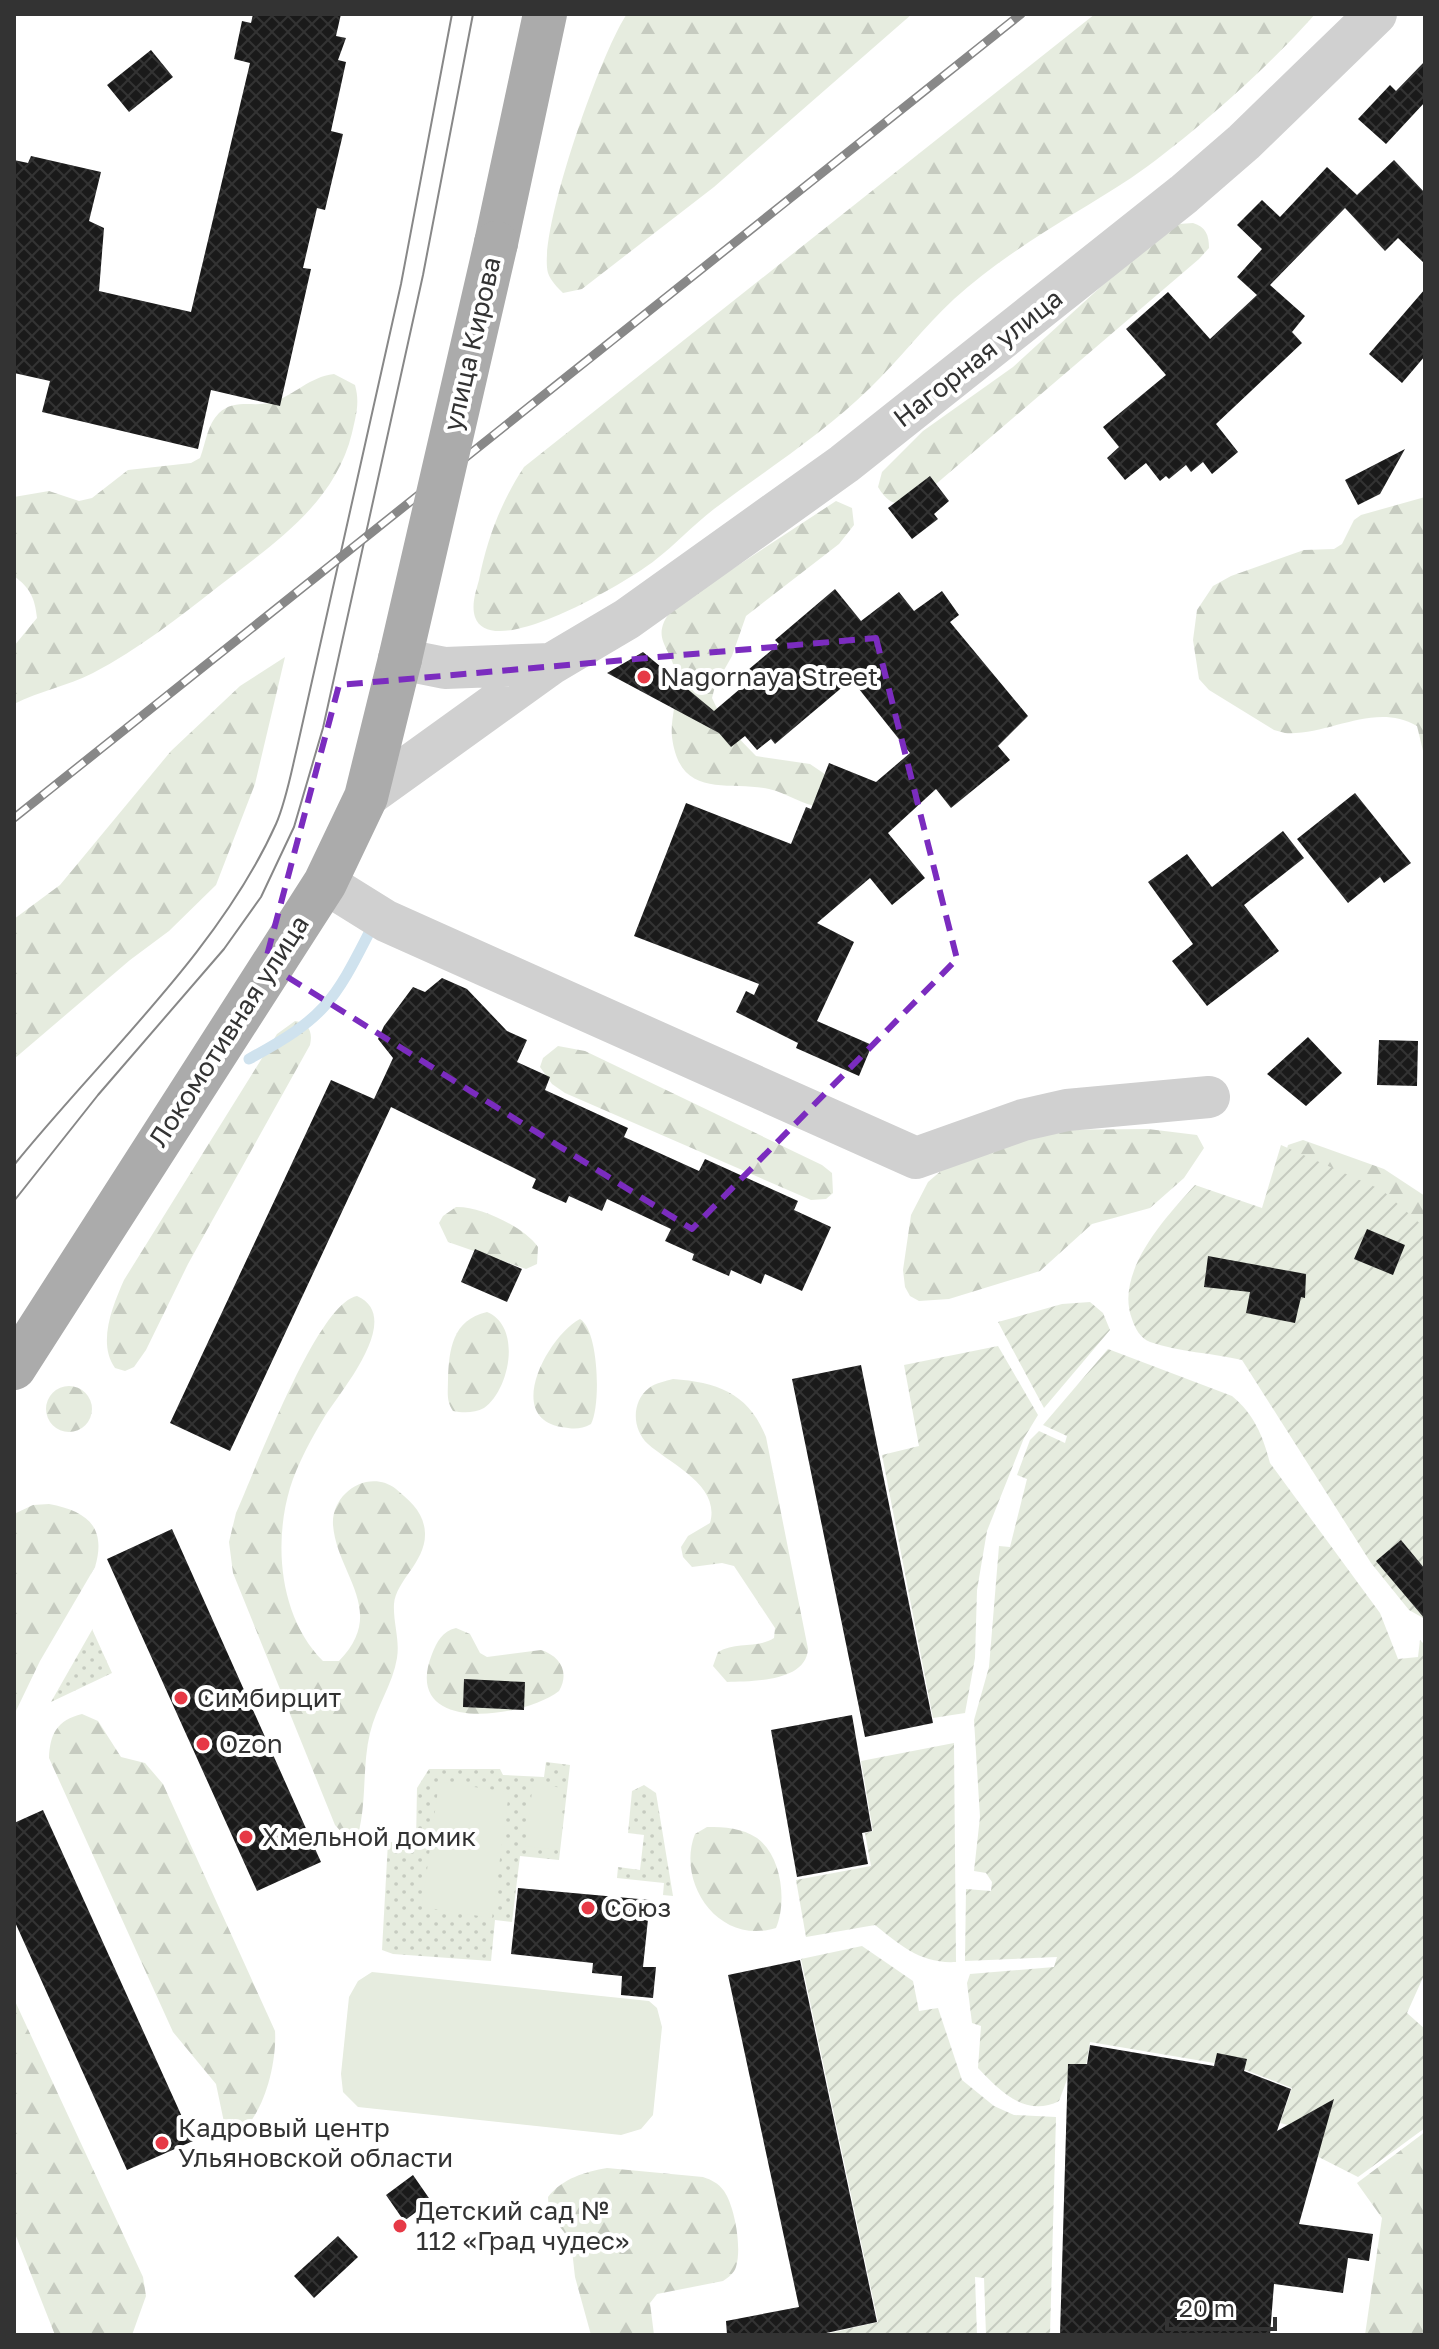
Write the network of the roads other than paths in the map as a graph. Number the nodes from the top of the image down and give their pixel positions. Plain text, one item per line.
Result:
1 (545, 14) edge
2 (1376, 14) edge
3 (551, 664) junction
4 (398, 666) junction
5 (366, 797) junction
6 (325, 883) junction
7 (1209, 1097) dead end
8 (14, 1368) edge

1 - 4 main road, улица Кирова, bridge
2 - 3 street, Нагорная улица
3 - 4 street, Нагорная улица
3 - 5 street, Нагорная улица
4 - 5 main road, Локомотивная улица
5 - 6 main road, Локомотивная улица
6 - 7 street
6 - 8 main road, Локомотивная улица

